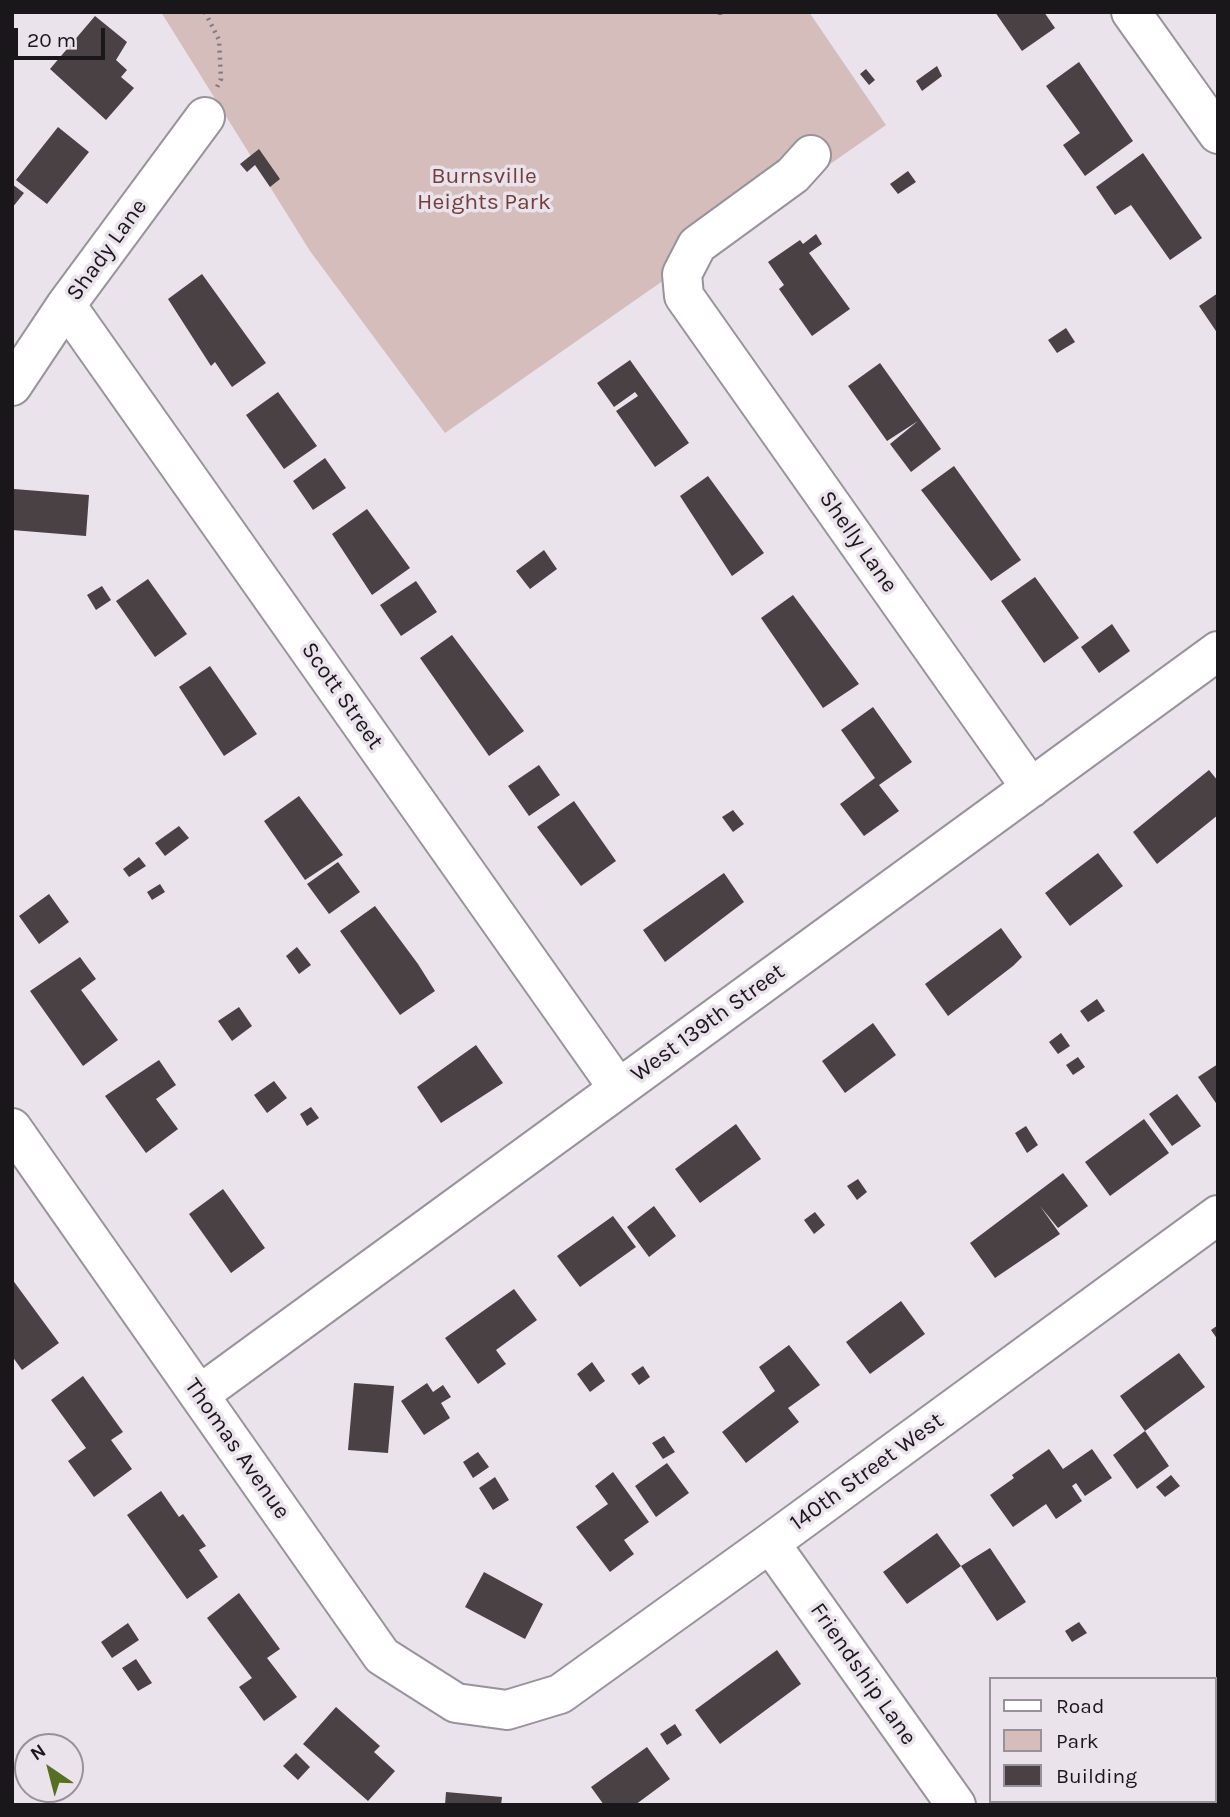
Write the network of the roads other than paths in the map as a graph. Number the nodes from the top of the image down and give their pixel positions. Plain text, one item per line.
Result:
1 (1131, 12) edge
2 (205, 117) road end
3 (1218, 134) edge
4 (811, 155) dead end
5 (66, 305) junction
6 (12, 386) edge
7 (1218, 651) edge
8 (1031, 788) junction
9 (618, 1088) junction
10 (12, 1128) edge
11 (1218, 1215) edge
12 (199, 1395) junction
13 (770, 1543) junction
14 (507, 1710) joint
15 (956, 1805) edge

1 - 3 street
2 - 5 street, Shady Lane
4 - 8 street, Shelly Lane
5 - 6 street, Shady Lane
5 - 9 street, Scott Street
7 - 8 street, West 139th Street
8 - 9 street, West 139th Street
9 - 12 street, West 139th Street
10 - 12 street, Thomas Avenue
11 - 13 street, 140th Street West
12 - 14 street, Thomas Avenue
13 - 14 street, 140th Street West
13 - 15 street, Friendship Lane

